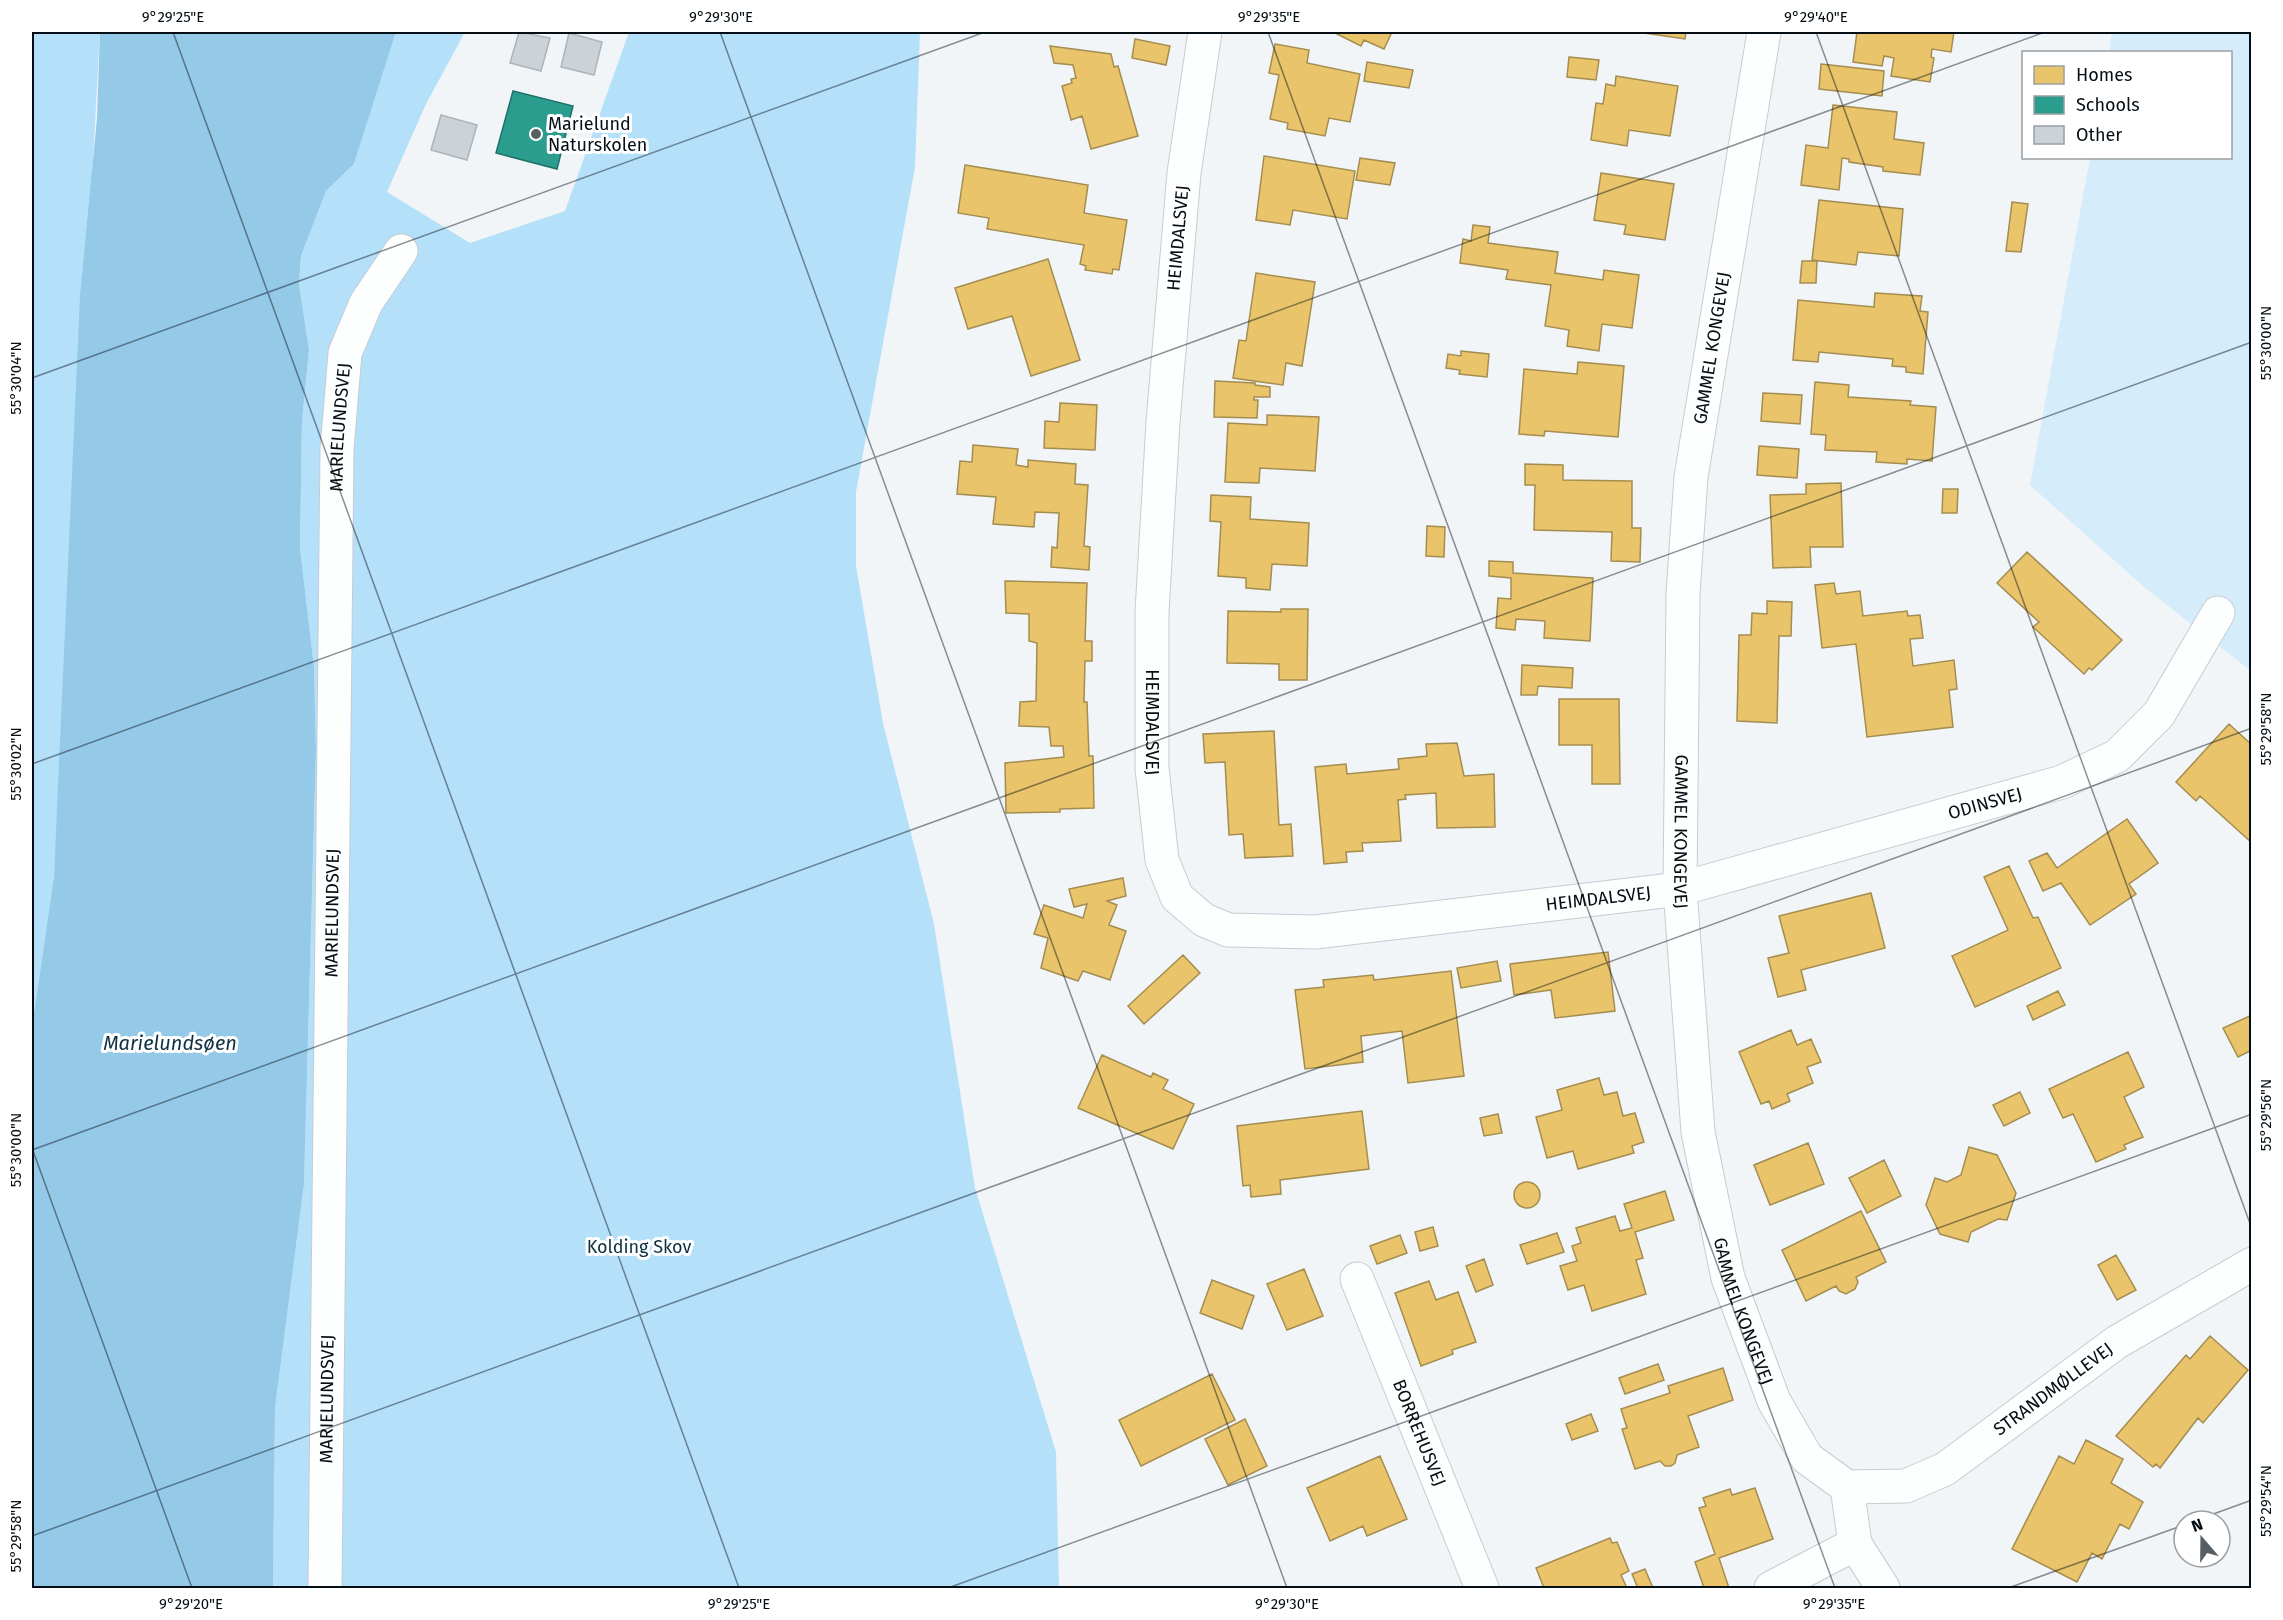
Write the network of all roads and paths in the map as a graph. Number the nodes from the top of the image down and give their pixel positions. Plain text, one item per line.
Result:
1 (1205, 32) edge
2 (1764, 32) edge
3 (401, 251) dead end
4 (2218, 613) dead end
5 (1680, 889) junction
6 (2252, 1264) edge
7 (1358, 1279) dead end
8 (1846, 1487) junction
9 (1855, 1545) junction
10 (326, 1588) edge
11 (1482, 1588) edge
12 (1772, 1588) edge
13 (1883, 1588) edge

1 - 5 street, HEIMDALSVEJ
2 - 5 street, GAMMEL KONGEVEJ
3 - 10 street, MARIELUNDSVEJ
4 - 5 street, ODINSVEJ
5 - 8 street, GAMMEL KONGEVEJ
6 - 8 street, STRANDMØLLEVEJ
7 - 11 street, BORREHUSVEJ
8 - 9 street
9 - 12 street
9 - 13 street

